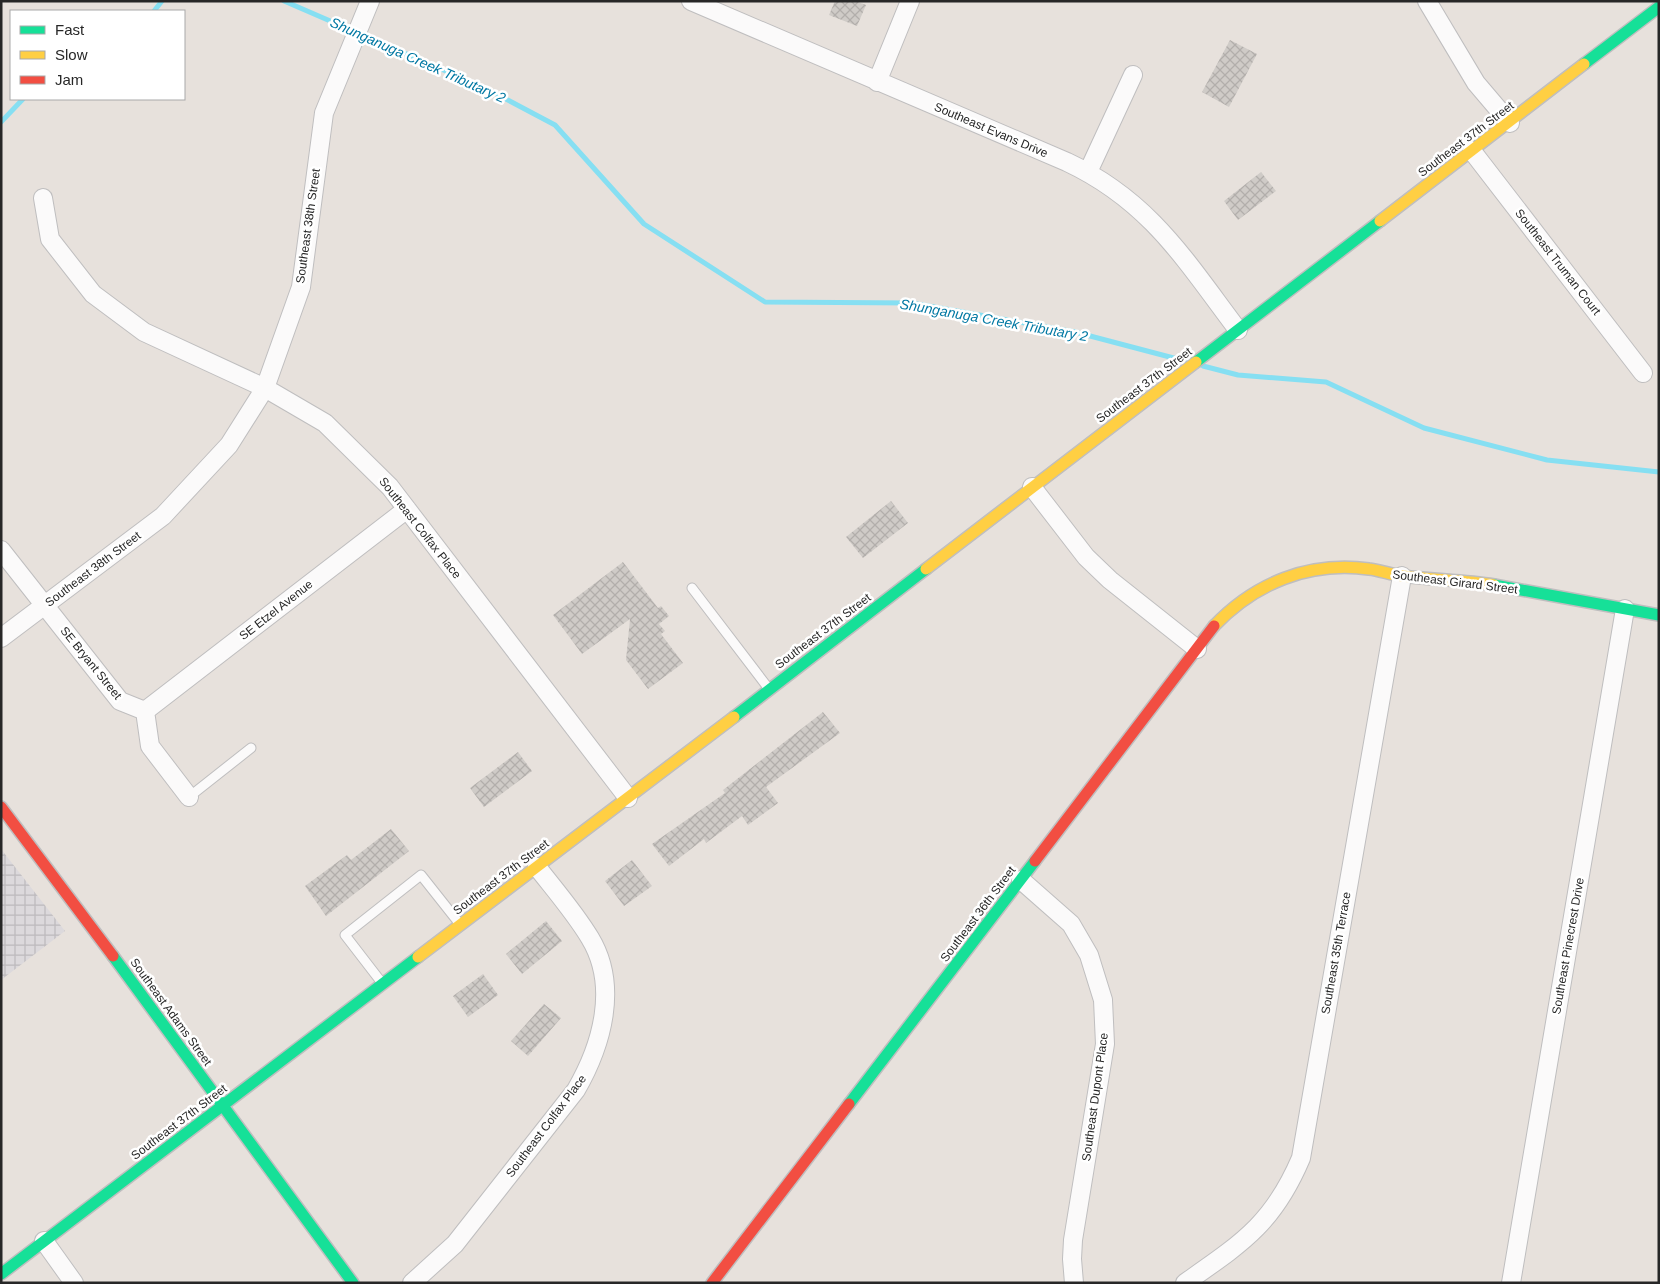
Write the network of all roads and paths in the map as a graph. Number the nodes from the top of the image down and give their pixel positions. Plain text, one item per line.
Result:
1 (370, 1) edge
2 (691, 1) edge
3 (910, 1) edge
4 (1427, 1) edge
5 (1657, 11) edge
6 (1133, 75) dead end
7 (877, 82) junction
8 (1510, 123) junction
9 (1472, 151) junction
10 (1088, 172) junction
11 (43, 198) dead end
12 (1233, 334) junction
13 (1643, 373) dead end
14 (265, 388) junction
15 (1032, 487) junction
16 (407, 509) junction
17 (1, 550) edge
18 (1402, 576) junction
19 (1281, 579) joint
20 (692, 588) dead end
21 (44, 606) junction
22 (1625, 609) junction
23 (1659, 615) edge
24 (1, 638) edge
25 (1197, 649) junction
26 (769, 689) junction
27 (145, 710) junction
28 (251, 748) dead end
29 (189, 797) joint
30 (628, 798) junction
31 (1, 807) edge
32 (537, 867) junction
33 (1021, 880) junction
34 (461, 925) junction
35 (384, 984) junction
36 (223, 1106) junction
37 (44, 1241) junction
38 (1, 1274) edge
39 (74, 1283) edge
40 (352, 1283) edge
41 (412, 1283) edge
42 (712, 1283) edge
43 (1074, 1283) edge
44 (1186, 1283) edge
45 (1511, 1283) edge

1 - 14 street, Southeast 38th Street
2 - 7 street, Southeast Evans Drive
3 - 7 street
4 - 8 street
5 - 8 main road, Southeast 37th Street
6 - 10 street
7 - 10 street, Southeast Evans Drive
8 - 9 main road, Southeast 37th Street
9 - 12 main road, Southeast 37th Street
9 - 13 street, Southeast Truman Court
10 - 12 street, Southeast Evans Drive
11 - 14 street, Southeast Colfax Place
12 - 15 main road, Southeast 37th Street
14 - 16 street, Southeast Colfax Place
14 - 21 street, Southeast 38th Street
15 - 25 street
15 - 26 main road, Southeast 37th Street
16 - 27 street, SE Etzel Avenue
16 - 30 street, Southeast Colfax Place
17 - 21 street, SE Bryant Street
18 - 19 main road, Southeast Girard Street
18 - 22 main road, Southeast Girard Street
18 - 44 street, Southeast 35th Terrace
19 - 25 main road, Southeast 36th Street
20 - 26 lane
21 - 24 street, Southeast 38th Street
21 - 27 street, SE Bryant Street
22 - 23 main road, Southeast Girard Street
22 - 45 street, Southeast Pinecrest Drive
25 - 33 main road, Southeast 36th Street
26 - 30 main road, Southeast 37th Street
27 - 29 street
28 - 29 lane
30 - 32 main road, Southeast 37th Street
31 - 36 main road, Southeast Adams Street
32 - 34 main road, Southeast 37th Street
32 - 41 street, Southeast Colfax Place
33 - 42 main road, Southeast 36th Street
33 - 43 street, Southeast Dupont Place
34 - 35 main road, Southeast 37th Street
34 - 35 lane
35 - 36 main road, Southeast 37th Street
36 - 37 main road, Southeast 37th Street
36 - 40 main road, Southeast Adams Street
37 - 38 main road, Southeast 37th Street
37 - 39 street

